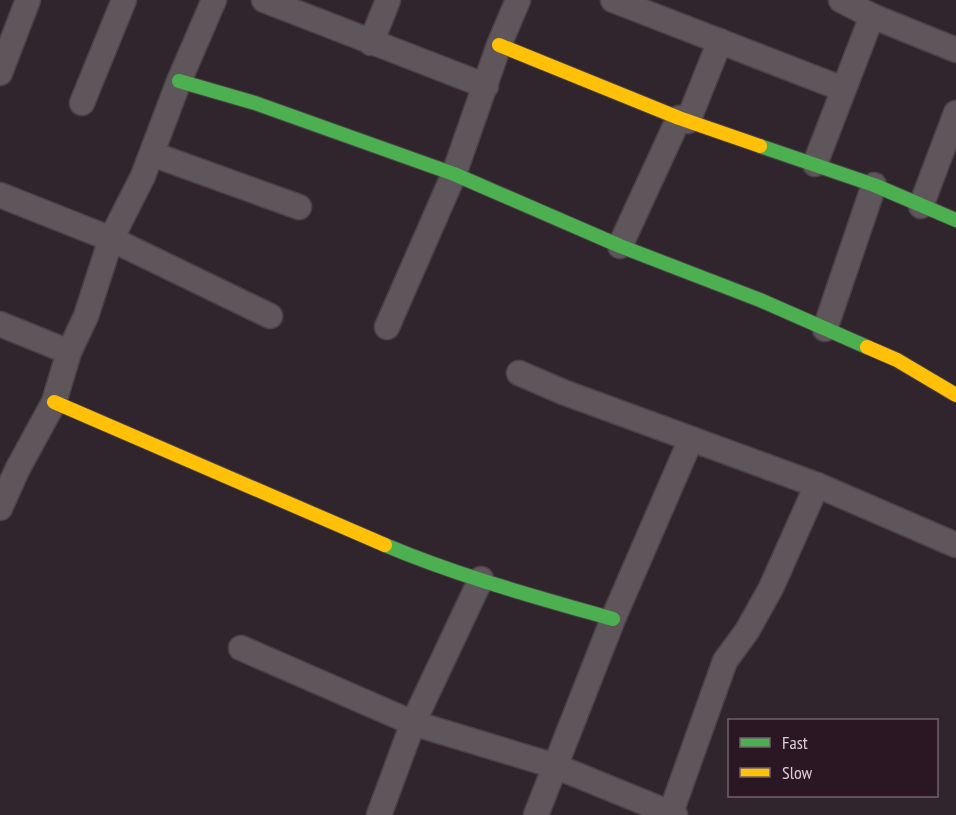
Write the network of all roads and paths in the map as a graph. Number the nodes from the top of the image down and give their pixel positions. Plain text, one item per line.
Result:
1 (28, 0) edge
2 (124, 0) edge
3 (214, 0) edge
4 (264, 0) edge
5 (388, 0) edge
6 (518, 0) edge
7 (613, 0) edge
8 (842, 0) edge
9 (302, 7) edge
10 (872, 16) junction
11 (720, 42) junction
12 (372, 43) junction
13 (499, 45) junction
14 (956, 50) edge
15 (0, 73) edge
16 (179, 81) junction
17 (486, 86) junction
18 (843, 89) junction
19 (82, 103) dead end
20 (956, 113) edge
21 (683, 119) junction
22 (152, 154) junction
23 (815, 164) junction
24 (454, 174) junction
25 (874, 185) junction
26 (0, 195) edge
27 (921, 206) junction
28 (299, 207) dead end
29 (956, 220) edge
30 (111, 239) junction
31 (620, 246) junction
32 (270, 316) dead end
33 (0, 324) edge
34 (387, 327) dead end
35 (825, 329) junction
36 (69, 352) junction
37 (519, 373) dead end
38 (956, 395) edge
39 (54, 402) junction
40 (691, 439) junction
41 (8, 467) edge
42 (817, 485) junction
43 (0, 507) edge
44 (956, 545) edge
45 (481, 579) junction
46 (613, 619) junction
47 (242, 648) dead end
48 (413, 723) junction
49 (555, 766) junction
50 (672, 814) edge
51 (379, 815) edge
52 (536, 815) edge

1 - 15 street
2 - 19 street
3 - 16 street
4 - 9 street
5 - 12 street
6 - 13 street
7 - 11 street
8 - 10 street
9 - 12 street
10 - 14 street
10 - 18 street
11 - 18 street
11 - 21 street
12 - 17 street
13 - 17 street
13 - 21 street
16 - 22 street
16 - 24 street
17 - 24 street
18 - 23 street
20 - 27 street
21 - 23 street
21 - 31 street
22 - 28 street
22 - 30 street
23 - 25 street
24 - 31 street
24 - 34 street
25 - 27 street
25 - 35 street
26 - 30 street
27 - 29 street
30 - 32 street
30 - 36 street
31 - 35 street
33 - 36 street
35 - 38 street
36 - 39 street
37 - 40 street
39 - 41 street
39 - 45 street
40 - 42 street
40 - 46 street
41 - 43 street
42 - 44 street
42 - 50 street
45 - 46 street
45 - 48 street
46 - 49 street
47 - 48 street
48 - 49 street
48 - 51 street
49 - 50 street
49 - 52 street

